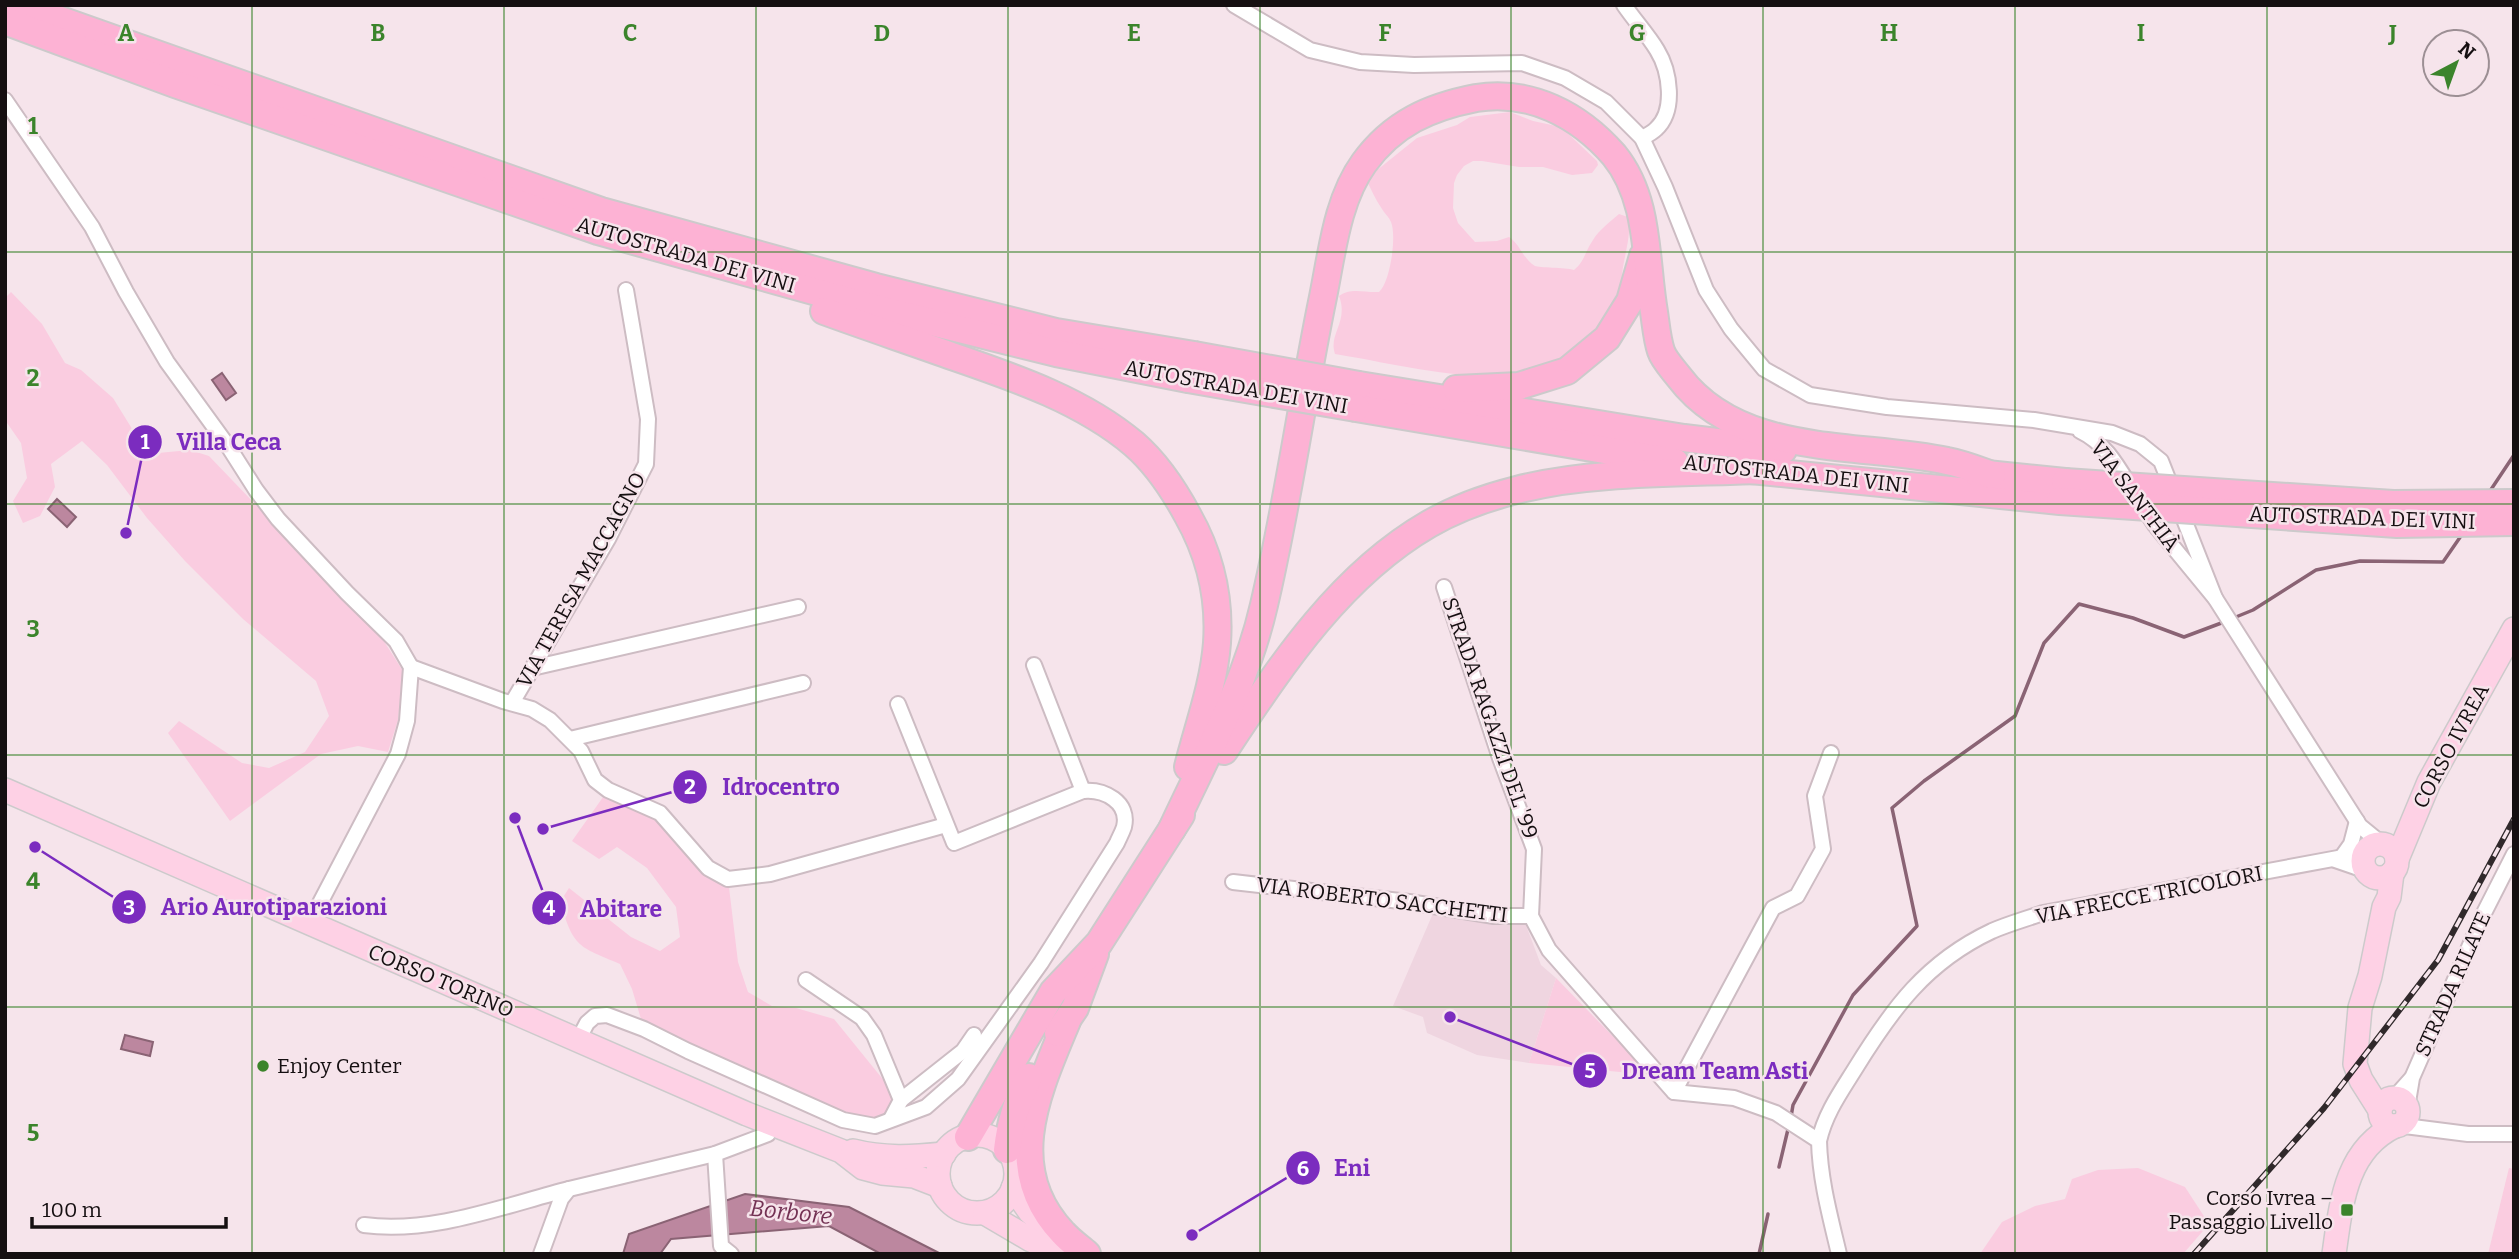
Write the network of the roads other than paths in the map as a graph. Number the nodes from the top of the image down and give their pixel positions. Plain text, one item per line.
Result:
1 (18, 5) edge
2 (1234, 5) edge
3 (1624, 5) edge
4 (5, 21) edge
5 (177, 74) junction
6 (5, 100) edge
7 (1642, 138) junction
8 (598, 231) junction
9 (1646, 245) junction
10 (626, 290) dead end
11 (1191, 367) junction
12 (1357, 397) junction
13 (2073, 427) junction
14 (1757, 470) junction
15 (1992, 475) junction
16 (2062, 491) junction
17 (2514, 503) edge
18 (2514, 523) edge
19 (1444, 587) dead end
20 (2214, 598) junction
21 (798, 607) dead end
22 (2514, 629) edge
23 (1034, 665) dead end
24 (411, 667) junction
25 (532, 668) junction
26 (803, 683) dead end
27 (512, 703) junction
28 (898, 704) dead end
29 (570, 739) junction
30 (1831, 753) dead end
31 (5, 790) edge
32 (1083, 791) junction
33 (2359, 823) junction
34 (946, 825) junction
35 (1172, 829) junction
36 (2514, 853) edge
37 (2337, 859) junction
38 (2379, 859) junction
39 (1233, 882) dead end
40 (1531, 916) junction
41 (309, 924) junction
42 (1099, 943) junction
43 (806, 980) dead end
44 (1067, 1021) junction
45 (974, 1035) dead end
46 (578, 1041) junction
47 (1674, 1092) junction
48 (901, 1100) junction
49 (2394, 1112) junction
50 (891, 1119) junction
51 (772, 1125) junction
52 (2514, 1134) edge
53 (1813, 1136) junction
54 (968, 1137) junction
55 (1007, 1150) junction
56 (841, 1151) junction
57 (715, 1154) junction
58 (944, 1154) junction
59 (940, 1186) junction
60 (1013, 1188) junction
61 (569, 1189) junction
62 (985, 1213) junction
63 (364, 1225) dead end
64 (726, 1250) edge
65 (541, 1254) edge
66 (1063, 1254) edge
67 (1082, 1254) edge
68 (1087, 1254) edge
69 (1839, 1254) edge
70 (2334, 1254) edge

1 - 5 highway, AUTOSTRADA DEI VINI
2 - 7 street
3 - 7 street
4 - 5 highway, AUTOSTRADA DEI VINI
5 - 8 highway, AUTOSTRADA DEI VINI
5 - 11 highway, AUTOSTRADA DEI VINI
6 - 24 street
7 - 13 street
8 - 11 highway, AUTOSTRADA DEI VINI
8 - 35 highway
9 - 12 highway
9 - 15 highway
9 - 35 highway
10 - 25 street, VIA TERESA MACCAGNO
11 - 12 highway, AUTOSTRADA DEI VINI, bridge
12 - 14 highway, AUTOSTRADA DEI VINI
12 - 15 highway, AUTOSTRADA DEI VINI
13 - 20 street, VIA SANTHIÀ
13 - 20 street, VIA SANTHIÀ
14 - 16 highway, AUTOSTRADA DEI VINI
14 - 35 highway
15 - 16 highway, AUTOSTRADA DEI VINI
16 - 17 highway, AUTOSTRADA DEI VINI, bridge
16 - 18 highway, AUTOSTRADA DEI VINI, bridge
19 - 40 street, STRADA RAGAZZI DEL '99
20 - 33 street, VIA SANTHIÀ
21 - 25 street
22 - 38 main road, CORSO IVREA
23 - 32 street
24 - 27 street
24 - 41 street
25 - 27 street, VIA TERESA MACCAGNO
26 - 29 street
27 - 29 street
28 - 34 street
29 - 34 street
30 - 47 street
31 - 41 main road, CORSO TORINO
32 - 34 street
32 - 50 street
33 - 37 street
33 - 38 street, VIA SANTHIÀ
35 - 42 highway
36 - 49 street, STRADA RILATE
37 - 38 street, VIA FRECCE TRICOLORI
37 - 53 street, VIA FRECCE TRICOLORI
38 - 49 main road
39 - 40 street, VIA ROBERTO SACCHETTI
40 - 47 street
41 - 46 main road, CORSO TORINO
42 - 44 highway
42 - 54 highway
43 - 48 street
44 - 55 highway
44 - 68 highway
45 - 48 street
46 - 50 street
46 - 51 main road, CORSO TORINO
47 - 53 street
48 - 50 street
49 - 52 street
49 - 70 main road
51 - 56 main road, CORSO TORINO
51 - 57 street
53 - 69 street
54 - 55 main road
54 - 58 main road, CORSO TORINO
55 - 60 main road
56 - 58 main road, CORSO TORINO
56 - 59 main road, CORSO TORINO
57 - 61 street
57 - 64 street
58 - 59 main road
59 - 62 main road, CORSO TORINO
60 - 62 main road
60 - 67 main road
61 - 63 street
61 - 65 street
62 - 66 main road, CORSO TORINO

